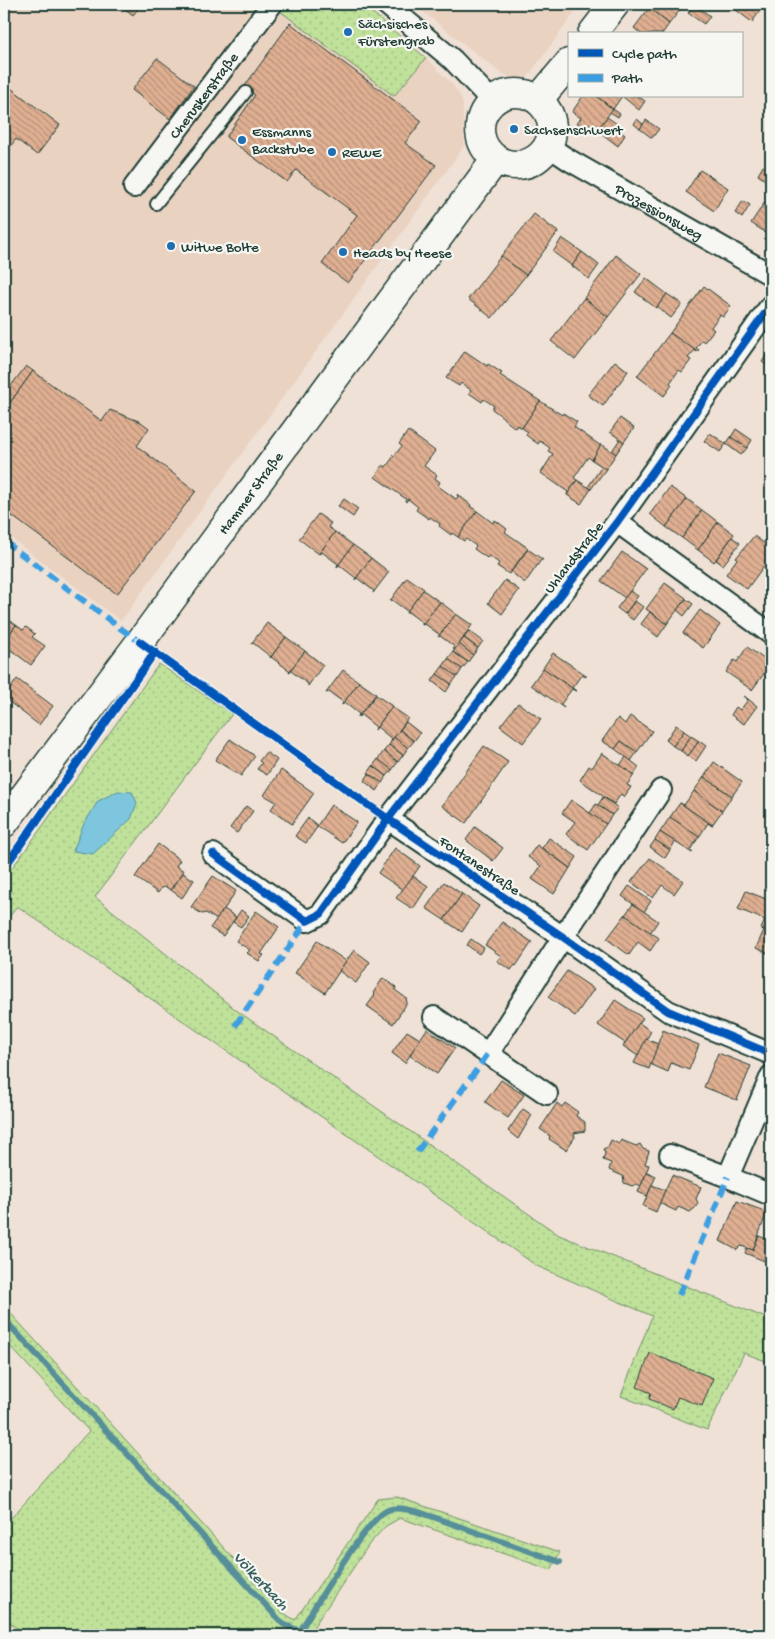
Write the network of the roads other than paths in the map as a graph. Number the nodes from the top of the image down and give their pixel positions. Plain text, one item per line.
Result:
1 (272, 4) edge
2 (386, 4) edge
3 (615, 4) edge
4 (594, 32) edge
5 (568, 64) edge
6 (246, 92) dead end
7 (538, 100) junction
8 (492, 101) junction
9 (548, 146) junction
10 (496, 159) junction
11 (134, 186) dead end
12 (156, 204) dead end
13 (771, 275) edge
14 (771, 305) edge
15 (617, 522) junction
16 (771, 634) edge
17 (661, 790) dead end
18 (388, 819) junction
19 (4, 823) edge
20 (213, 854) dead end
21 (563, 937) junction
22 (434, 1017) dead end
23 (488, 1054) junction
24 (771, 1054) edge
25 (771, 1076) edge
26 (547, 1094) dead end
27 (670, 1155) dead end
28 (728, 1177) junction
29 (771, 1195) edge

1 - 11 street, Cheruskerstraße
2 - 8 street
3 - 4 main road
5 - 7 main road
6 - 12 lane
7 - 8 main road
7 - 9 main road
8 - 10 main road
9 - 10 main road
9 - 13 street, Prozessionsweg
10 - 19 main road, Hammer Straße
14 - 15 street, Uhlandstraße
15 - 16 street
15 - 18 street, Uhlandstraße
17 - 21 street
18 - 20 street
18 - 21 street, Fontanestraße
21 - 23 street
21 - 24 street, Fontanestraße
22 - 23 street
23 - 26 street
25 - 28 street
27 - 28 street
28 - 29 street

